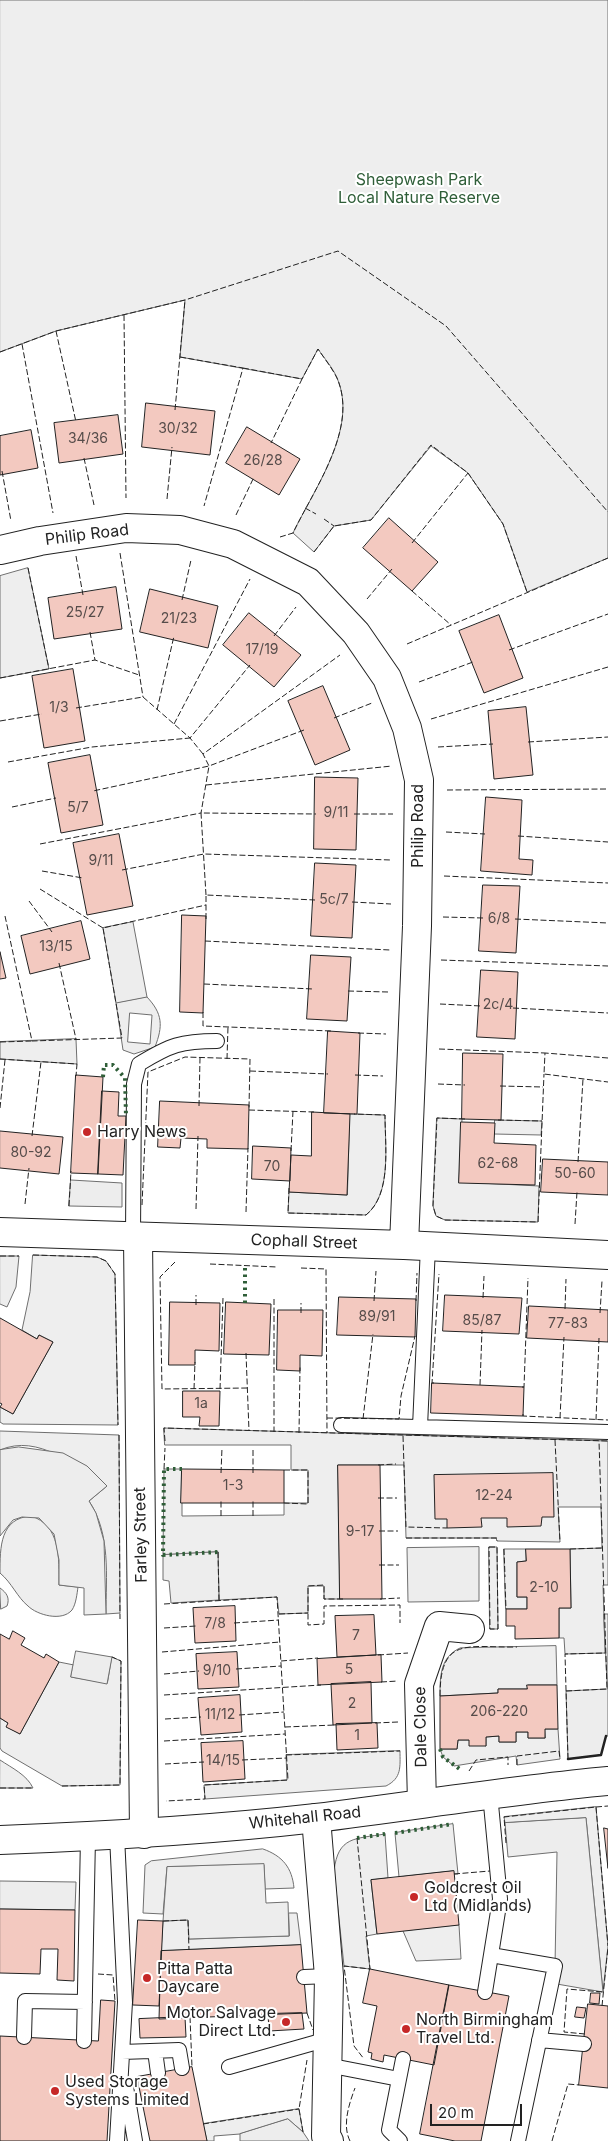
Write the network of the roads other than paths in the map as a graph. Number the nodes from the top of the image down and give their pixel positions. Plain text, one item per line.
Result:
1 (0, 550) edge
2 (218, 1041) dead end
3 (0, 1232) edge
4 (136, 1236) junction
5 (416, 1245) junction
6 (608, 1255) edge
7 (341, 1426) dead end
8 (420, 1427) junction
9 (608, 1432) edge
10 (470, 1629) dead end
11 (608, 1781) edge
12 (490, 1794) junction
13 (422, 1803) junction
14 (316, 1818) junction
15 (144, 1834) junction
16 (117, 1836) junction
17 (88, 1837) junction
18 (0, 1840) edge
19 (491, 1955) junction
20 (485, 1992) dead end
21 (85, 2002) junction
22 (24, 2037) dead end
23 (540, 2040) junction
24 (84, 2041) dead end
25 (584, 2044) dead end
26 (155, 2051) junction
27 (327, 2052) junction
28 (122, 2056) junction
29 (403, 2059) dead end
30 (229, 2067) dead end
31 (182, 2068) dead end
32 (158, 2073) dead end
33 (399, 2079) junction
34 (323, 2139) edge
35 (117, 2141) edge
36 (135, 2141) edge
37 (400, 2141) edge
38 (518, 2141) edge

1 - 5 street, Philip Road
2 - 4 lane
3 - 4 street, Cophall Street
4 - 5 street, Cophall Street
4 - 15 street, Farley Street
5 - 6 street, Cophall Street
5 - 8 lane
7 - 8 lane
8 - 9 lane
10 - 13 street, Dale Close
11 - 12 street, Whitehall Road
12 - 13 street, Whitehall Road
12 - 19 lane
13 - 14 street, Whitehall Road
14 - 15 street, Whitehall Road
14 - 27 street
15 - 16 street, Whitehall Road
16 - 17 street, Whitehall Road
16 - 28 lane
17 - 18 street, Whitehall Road
17 - 21 lane
19 - 20 lane
19 - 23 lane
21 - 22 lane
21 - 24 lane
23 - 25 lane
23 - 38 lane
26 - 28 lane
26 - 31 lane
26 - 32 lane
27 - 30 lane
27 - 33 lane
27 - 34 street
28 - 35 lane
28 - 36 lane
29 - 33 lane
33 - 37 lane

